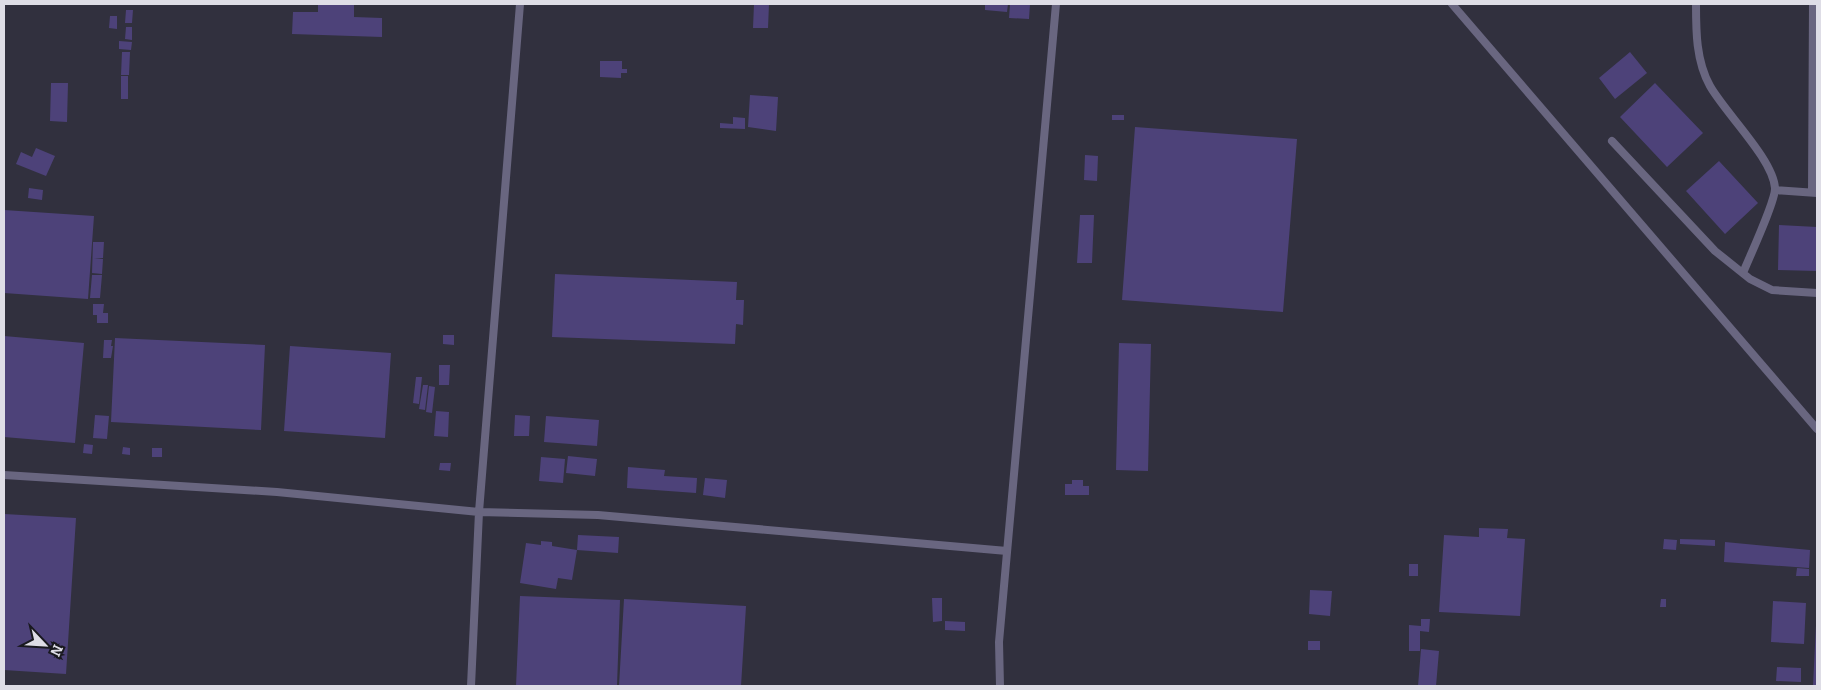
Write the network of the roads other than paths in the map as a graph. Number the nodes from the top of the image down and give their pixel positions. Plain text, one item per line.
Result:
1 (520, 4) edge
2 (1056, 4) edge
3 (1452, 4) edge
4 (1696, 4) edge
5 (1813, 4) edge
6 (1612, 142) dead end
7 (1776, 190) junction
8 (1815, 193) edge
9 (1743, 273) junction
10 (1817, 293) edge
11 (1817, 428) edge
12 (4, 474) edge
13 (479, 512) junction
14 (1007, 550) junction
15 (471, 686) edge
16 (1000, 686) edge

1 - 13 lane
2 - 14 lane
3 - 11 lane
4 - 7 lane
5 - 8 lane
6 - 9 lane
7 - 8 lane
7 - 9 lane
9 - 10 lane
12 - 13 lane
13 - 14 lane
13 - 15 lane
14 - 16 lane

